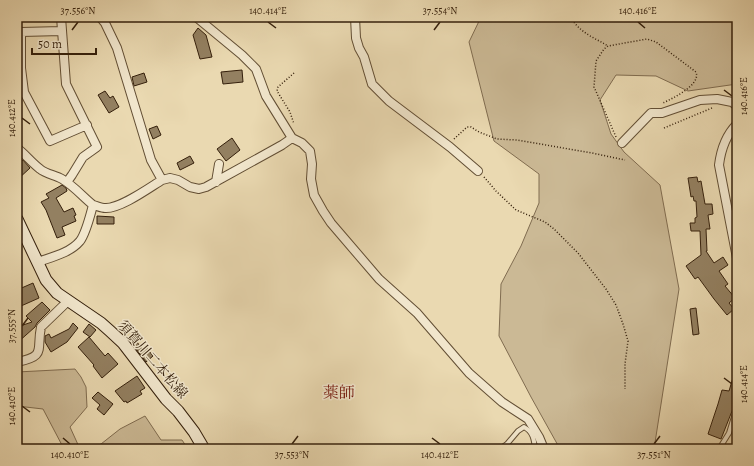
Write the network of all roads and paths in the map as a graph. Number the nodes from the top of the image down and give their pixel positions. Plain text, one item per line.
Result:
1 (61, 17) edge
2 (100, 17) edge
3 (196, 17) edge
4 (355, 17) edge
5 (571, 17) edge
6 (62, 31) junction
7 (608, 46) junction
8 (19, 69) edge
9 (294, 73) dead end
10 (664, 103) dead end
11 (735, 104) edge
12 (737, 124) edge
13 (86, 125) junction
14 (664, 128) dead end
15 (292, 138) junction
16 (622, 143) joint
17 (446, 145) junction
18 (17, 148) edge
19 (624, 160) dead end
20 (219, 164) dead end
21 (478, 171) joint
22 (162, 180) junction
23 (67, 182) junction
24 (216, 182) junction
25 (93, 205) junction
26 (17, 219) edge
27 (737, 258) edge
28 (38, 262) junction
29 (68, 301) junction
30 (17, 362) edge
31 (625, 389) dead end
32 (737, 407) edge
33 (204, 449) edge
34 (500, 449) edge
35 (535, 449) edge
36 (544, 449) edge
37 (719, 449) edge

1 - 6 street
2 - 22 street
3 - 15 street
4 - 17 street
5 - 7 path
6 - 8 street
6 - 13 street
7 - 10 path
7 - 16 path
8 - 13 street
9 - 15 path
11 - 14 path
11 - 16 street
12 - 27 street
13 - 23 street
15 - 24 street
15 - 36 street
17 - 19 path
17 - 21 street
18 - 23 street
20 - 24 street
21 - 31 path
22 - 24 street
22 - 25 street
23 - 25 street
25 - 28 street
26 - 28 main road, 須賀川二本松線
28 - 29 main road, 須賀川二本松線
29 - 30 street
29 - 33 main road, 須賀川二本松線
32 - 37 lane
34 - 35 lane

